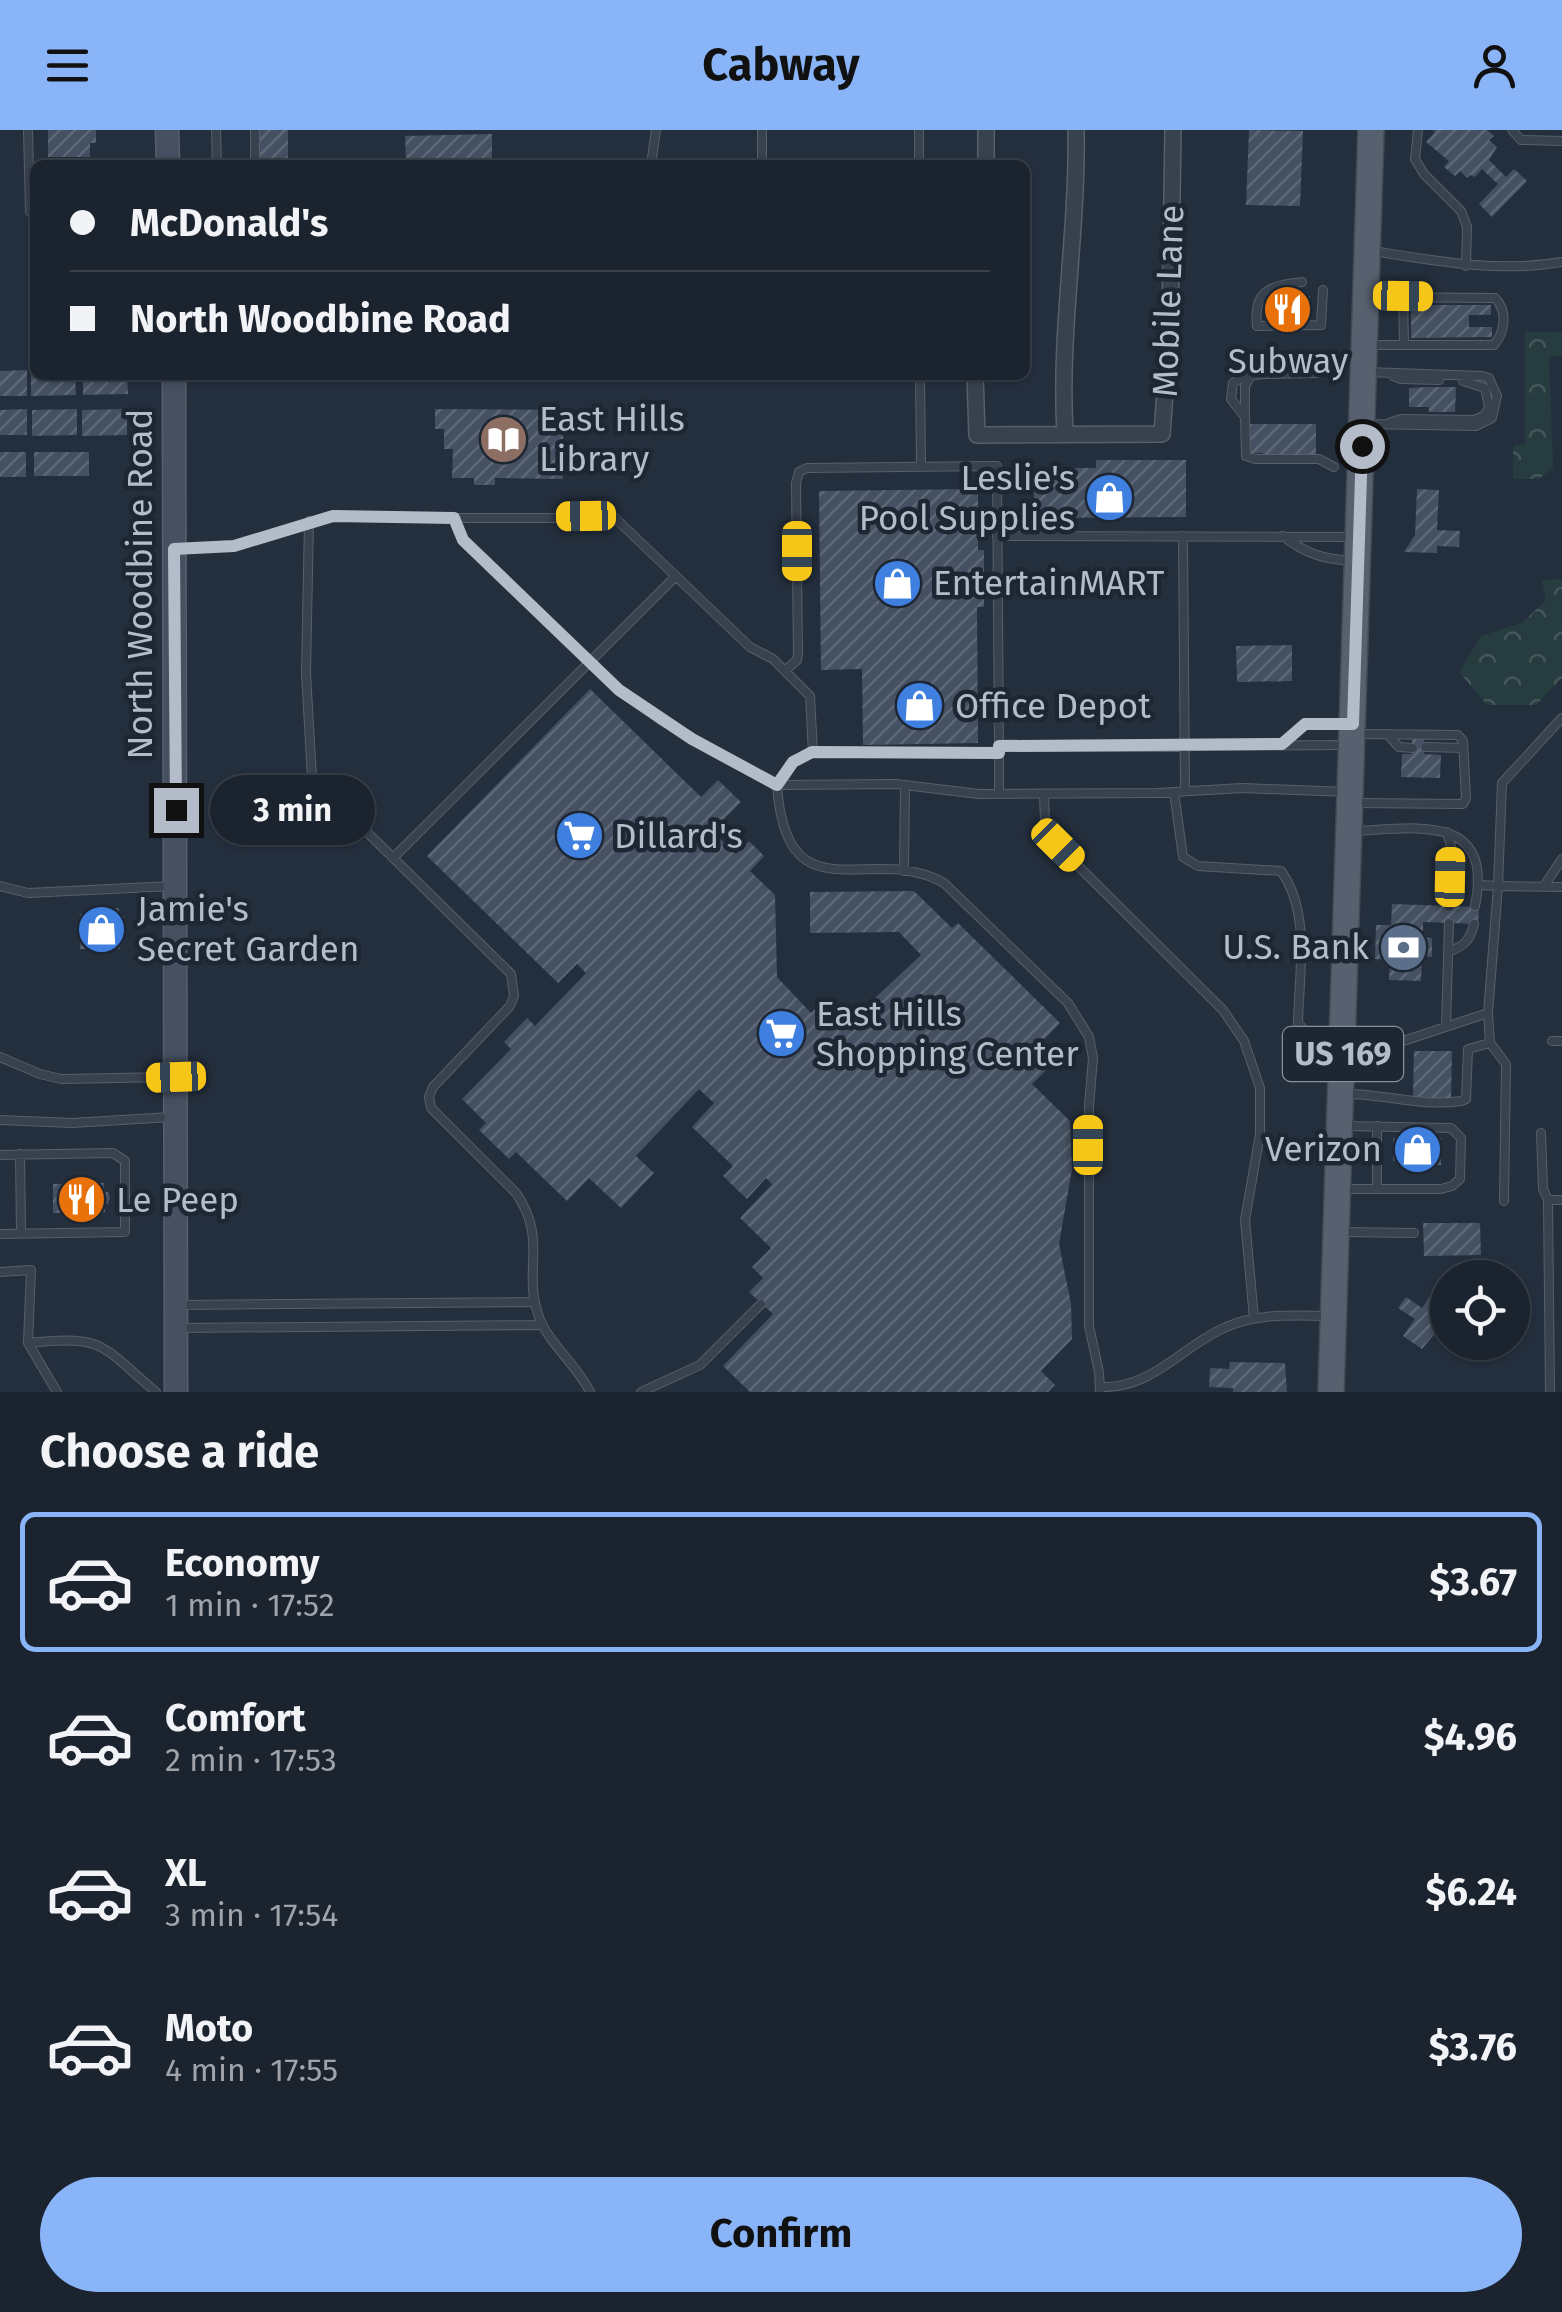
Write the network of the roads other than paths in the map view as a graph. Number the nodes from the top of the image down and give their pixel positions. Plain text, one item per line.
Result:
1 (28, 130) edge
2 (167, 130) edge
3 (216, 130) edge
4 (255, 130) edge
5 (656, 130) edge
6 (762, 130) edge
7 (919, 130) edge
8 (986, 130) edge
9 (1076, 130) edge
10 (1173, 130) edge
11 (1418, 130) edge
12 (1512, 130) edge
13 (1372, 132) edge
14 (1562, 141) edge
15 (216, 146) junction
16 (231, 146) dead end
17 (168, 160) edge
18 (219, 160) edge
19 (252, 160) edge
20 (652, 160) edge
21 (762, 160) edge
22 (919, 160) edge
23 (986, 160) edge
24 (30, 212) edge
25 (1368, 250) junction
26 (1562, 262) edge
27 (1466, 266) junction
28 (1302, 282) dead end
29 (1323, 290) dead end
30 (1403, 296) junction
31 (1366, 297) junction
32 (1365, 345) junction
33 (1404, 345) junction
34 (1375, 372) junction
35 (1317, 373) dead end
36 (1251, 376) junction
37 (174, 380) edge
38 (920, 380) edge
39 (975, 380) edge
40 (1245, 417) junction
41 (1373, 424) junction
42 (1065, 433) junction
43 (920, 466) junction
44 (1334, 467) dead end
45 (454, 518) junction
46 (309, 521) junction
47 (997, 536) junction
48 (1183, 536) junction
49 (1283, 536) junction
50 (174, 549) junction
51 (1359, 549) junction
52 (676, 576) junction
53 (589, 660) junction
54 (785, 671) junction
55 (1562, 718) edge
56 (1353, 734) junction
57 (1387, 734) junction
58 (1282, 744) junction
59 (1184, 745) junction
60 (1424, 747) dead end
61 (1413, 748) dead end
62 (1463, 748) junction
63 (999, 750) junction
64 (812, 752) junction
65 (905, 784) junction
66 (777, 785) junction
67 (1185, 791) junction
68 (1174, 792) junction
69 (999, 794) junction
70 (1044, 794) junction
71 (1351, 797) junction
72 (1350, 831) junction
73 (1447, 832) junction
74 (392, 858) junction
75 (1560, 863) edge
76 (904, 871) junction
77 (0, 886) edge
78 (177, 886) junction
79 (1479, 886) junction
80 (1498, 886) junction
81 (1544, 886) junction
82 (1562, 887) edge
83 (1475, 906) dead end
84 (1450, 907) dead end
85 (1449, 923) dead end
86 (1474, 924) dead end
87 (1448, 952) junction
88 (1488, 1014) junction
89 (1446, 1027) junction
90 (1344, 1042) junction
91 (1490, 1043) junction
92 (0, 1058) edge
93 (176, 1077) junction
94 (1342, 1094) junction
95 (176, 1117) junction
96 (0, 1120) edge
97 (1341, 1126) junction
98 (1376, 1126) junction
99 (1541, 1133) dead end
100 (20, 1154) junction
101 (0, 1155) edge
102 (1339, 1189) junction
103 (1377, 1189) junction
104 (1548, 1200) junction
105 (1562, 1200) edge
106 (1504, 1201) dead end
107 (1338, 1232) junction
108 (1414, 1233) dead end
109 (0, 1234) edge
110 (21, 1234) junction
111 (0, 1272) edge
112 (535, 1302) junction
113 (762, 1304) dead end
114 (176, 1316) junction
115 (1335, 1316) junction
116 (1254, 1318) junction
117 (542, 1325) junction
118 (28, 1343) junction
119 (1100, 1390) edge
120 (57, 1392) edge
121 (156, 1392) edge
122 (176, 1392) edge
123 (590, 1392) edge
124 (641, 1392) edge
125 (1331, 1392) edge
126 (1550, 1392) edge

1 - 24 lane
2 - 17 main road
3 - 15 lane
4 - 19 lane
5 - 20 lane
6 - 21 lane
7 - 22 lane
8 - 23 street
9 - 42 street
10 - 42 street, Mobile Lane
11 - 27 lane
12 - 14 lane
13 - 25 main road, US 169
15 - 16 lane
15 - 18 lane
25 - 27 lane
25 - 31 main road, US 169
26 - 27 lane
28 - 29 lane
30 - 31 lane
30 - 33 lane
30 - 33 lane
31 - 32 main road, US 169
32 - 33 lane
32 - 34 main road, US 169
34 - 41 main road, US 169
34 - 41 lane
35 - 36 lane
36 - 40 lane
36 - 40 lane
37 - 50 main road, North Woodbine Road
38 - 43 lane
39 - 42 street, Mobile Lane
40 - 44 lane
41 - 51 main road, US 169
43 - 47 lane
43 - 54 lane
45 - 46 lane
45 - 52 lane
45 - 53 lane
46 - 50 lane
46 - 74 lane
47 - 48 lane
47 - 63 lane
48 - 49 lane
48 - 59 lane
49 - 51 lane
49 - 51 lane
50 - 78 main road, North Woodbine Road
51 - 56 main road, US 169
52 - 53 lane
52 - 54 lane
53 - 66 lane
53 - 74 lane
54 - 64 lane
55 - 80 lane
56 - 57 lane
56 - 58 lane
56 - 58 lane
56 - 71 main road, US 169
57 - 61 lane
57 - 62 lane
58 - 59 lane
59 - 63 lane
59 - 67 lane
60 - 62 lane
62 - 71 lane
63 - 64 lane
63 - 69 lane
64 - 66 lane
65 - 66 lane
65 - 69 lane
65 - 76 lane
66 - 76 lane
67 - 68 lane
67 - 71 lane
68 - 70 lane
68 - 90 lane
69 - 70 lane
70 - 116 lane
71 - 72 main road, US 169
72 - 73 lane
72 - 90 main road, US 169
73 - 79 lane
73 - 84 lane
74 - 112 lane
75 - 81 lane
76 - 119 lane
77 - 78 lane
78 - 93 main road, North Woodbine Road
79 - 80 lane
79 - 83 lane
80 - 81 lane
80 - 88 lane
81 - 82 lane
85 - 87 lane
86 - 87 lane
87 - 89 lane
88 - 89 lane
88 - 91 lane
89 - 90 lane
90 - 94 main road, US 169
91 - 94 lane
91 - 106 lane
92 - 93 lane
93 - 95 main road, North Woodbine Road
94 - 97 main road, US 169
95 - 96 lane
95 - 114 main road, North Woodbine Road
97 - 98 lane
97 - 102 main road, US 169
98 - 103 lane
98 - 103 lane
99 - 104 lane
100 - 101 lane
100 - 110 lane
100 - 110 lane
102 - 103 lane
102 - 107 main road, US 169
104 - 105 lane
104 - 126 lane
107 - 108 lane
107 - 115 main road, US 169
109 - 110 lane
111 - 118 lane
112 - 114 lane
112 - 117 lane
113 - 124 lane
114 - 117 lane
114 - 122 main road, North Woodbine Road
115 - 116 lane
115 - 125 main road, US 169
116 - 119 lane
117 - 123 lane
118 - 120 lane
118 - 121 lane

